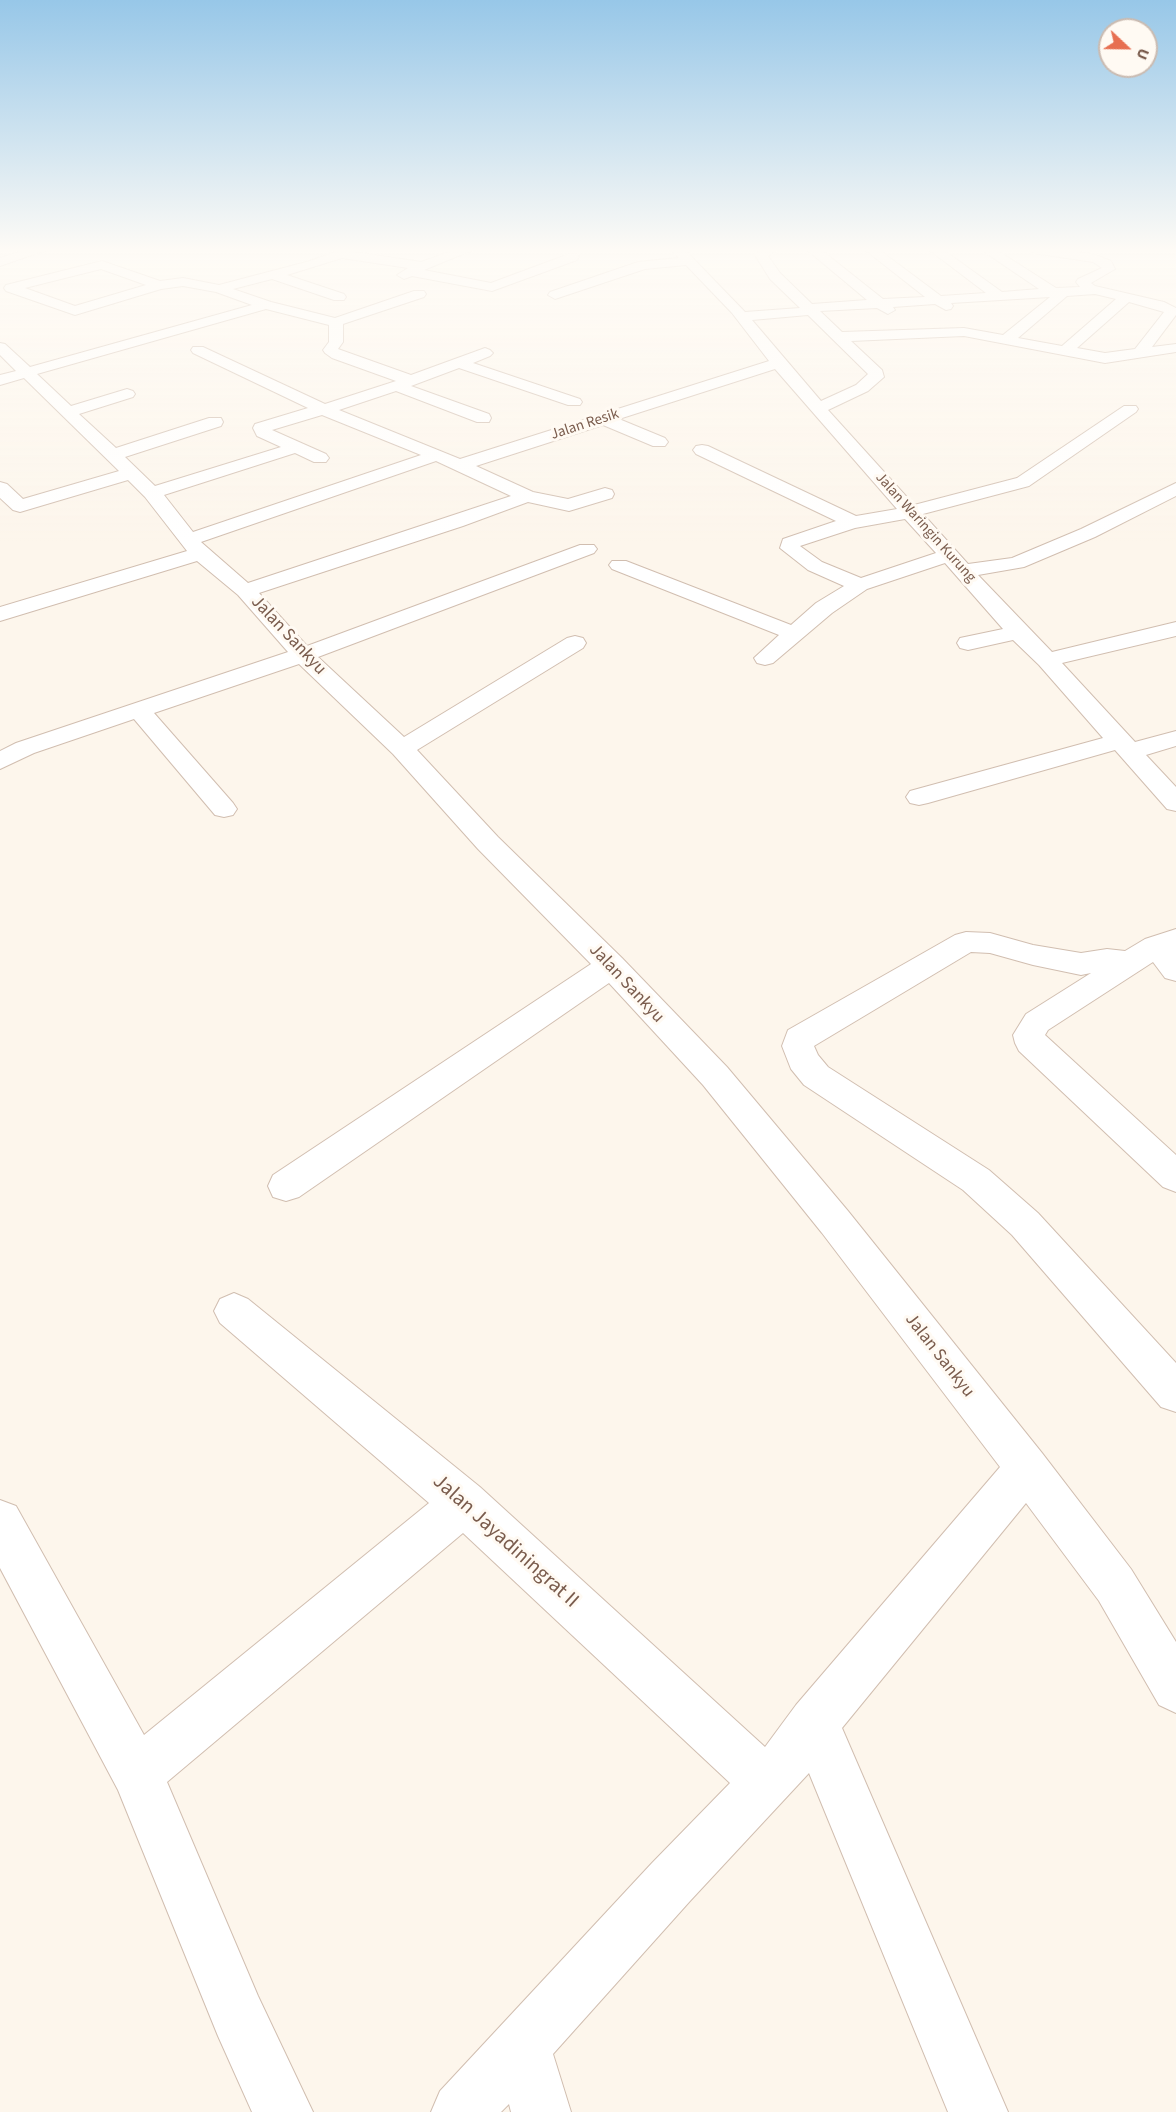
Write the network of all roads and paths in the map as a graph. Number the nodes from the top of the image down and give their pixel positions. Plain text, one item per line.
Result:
1 (0, 347) edge
2 (149, 348) edge
3 (333, 348) edge
4 (766, 348) edge
5 (857, 348) edge
6 (1047, 348) edge
7 (1069, 348) edge
8 (1144, 348) edge
9 (1176, 348) edge
10 (854, 349) joint
11 (198, 350) dead end
12 (1065, 351) junction
13 (485, 353) dead end
14 (1139, 354) junction
15 (459, 363) junction
16 (778, 363) junction
17 (403, 383) junction
18 (33, 390) edge
19 (127, 394) dead end
20 (574, 402) dead end
21 (819, 408) junction
22 (1130, 409) dead end
23 (325, 410) junction
24 (483, 418) dead end
25 (604, 419) junction
26 (215, 422) dead end
27 (659, 441) dead end
28 (297, 447) junction
29 (702, 450) dead end
30 (437, 455) junction
31 (320, 458) dead end
32 (460, 465) junction
33 (132, 474) junction
34 (0, 488) edge
35 (1176, 489) edge
36 (605, 494) dead end
37 (527, 496) junction
38 (20, 506) junction
39 (0, 512) edge
40 (910, 512) junction
41 (853, 522) junction
42 (195, 547) junction
43 (587, 549) dead end
44 (949, 555) junction
45 (619, 565) dead end
46 (965, 571) junction
47 (860, 585) junction
48 (245, 591) junction
49 (0, 614) edge
50 (1176, 629) edge
51 (1017, 632) junction
52 (793, 633) junction
53 (575, 643) dead end
54 (968, 644) dead end
55 (303, 655) junction
56 (765, 658) dead end
57 (1047, 660) junction
58 (140, 711) junction
59 (1176, 738) edge
60 (1125, 746) junction
61 (402, 749) junction
62 (0, 761) edge
63 (919, 797) dead end
64 (1176, 803) edge
65 (224, 809) dead end
66 (1154, 950) edge
67 (611, 966) junction
68 (1176, 970) edge
69 (1176, 1176) edge
70 (286, 1186) dead end
71 (234, 1311) dead end
72 (1176, 1393) edge
73 (1027, 1468) junction
74 (464, 1503) junction
75 (0, 1522) edge
76 (1176, 1688) edge
77 (814, 1723) junction
78 (137, 1773) junction
79 (767, 1783) junction
80 (522, 2046) junction
81 (283, 2112) edge
82 (461, 2112) edge
83 (541, 2112) edge
84 (978, 2112) edge

1 - 18 street, Jalan Sankyu
2 - 18 street
3 - 17 street
4 - 16 street, Jalan Waringin Kurung
5 - 10 street
6 - 12 street
7 - 12 street
8 - 14 street
9 - 14 street
10 - 21 street
11 - 23 street
12 - 14 street
13 - 15 street
15 - 17 street
15 - 20 street
16 - 21 street, Jalan Waringin Kurung
16 - 25 street, Jalan Resik
17 - 23 street
17 - 24 street
18 - 19 street
18 - 33 street, Jalan Sankyu
21 - 40 street, Jalan Waringin Kurung
22 - 40 street
23 - 28 street
23 - 30 street
25 - 27 street
25 - 32 street, Jalan Resik
26 - 33 street
28 - 31 street
28 - 33 street
29 - 41 street
30 - 32 street
30 - 42 street
32 - 37 street
33 - 38 street
33 - 42 street, Jalan Sankyu
34 - 38 street
35 - 46 street
36 - 37 street
37 - 48 street
38 - 39 street
40 - 41 street
40 - 44 street, Jalan Waringin Kurung
41 - 47 street
42 - 48 street, Jalan Sankyu
42 - 49 street
43 - 55 street
44 - 46 street, Jalan Waringin Kurung
44 - 47 street
45 - 52 street
46 - 51 street, Jalan Waringin Kurung
47 - 52 street
48 - 55 street, Jalan Sankyu
50 - 57 street
51 - 54 street
51 - 57 street, Jalan Waringin Kurung
52 - 56 street
53 - 61 street
55 - 58 street
55 - 61 street, Jalan Sankyu
57 - 60 street, Jalan Waringin Kurung
58 - 62 street
58 - 65 street
59 - 60 street
60 - 63 street
60 - 64 street, Jalan Waringin Kurung
61 - 67 street, Jalan Sankyu
66 - 68 street
66 - 69 street
66 - 72 street
67 - 70 street
67 - 73 street, Jalan Sankyu
71 - 74 street, Jalan Jayadiningrat II
73 - 76 street, Jalan Sankyu
73 - 77 street
74 - 78 street
74 - 79 street, Jalan Jayadiningrat II
75 - 78 street
77 - 79 street
77 - 84 street
78 - 81 street
79 - 80 street
80 - 82 street
80 - 83 street

